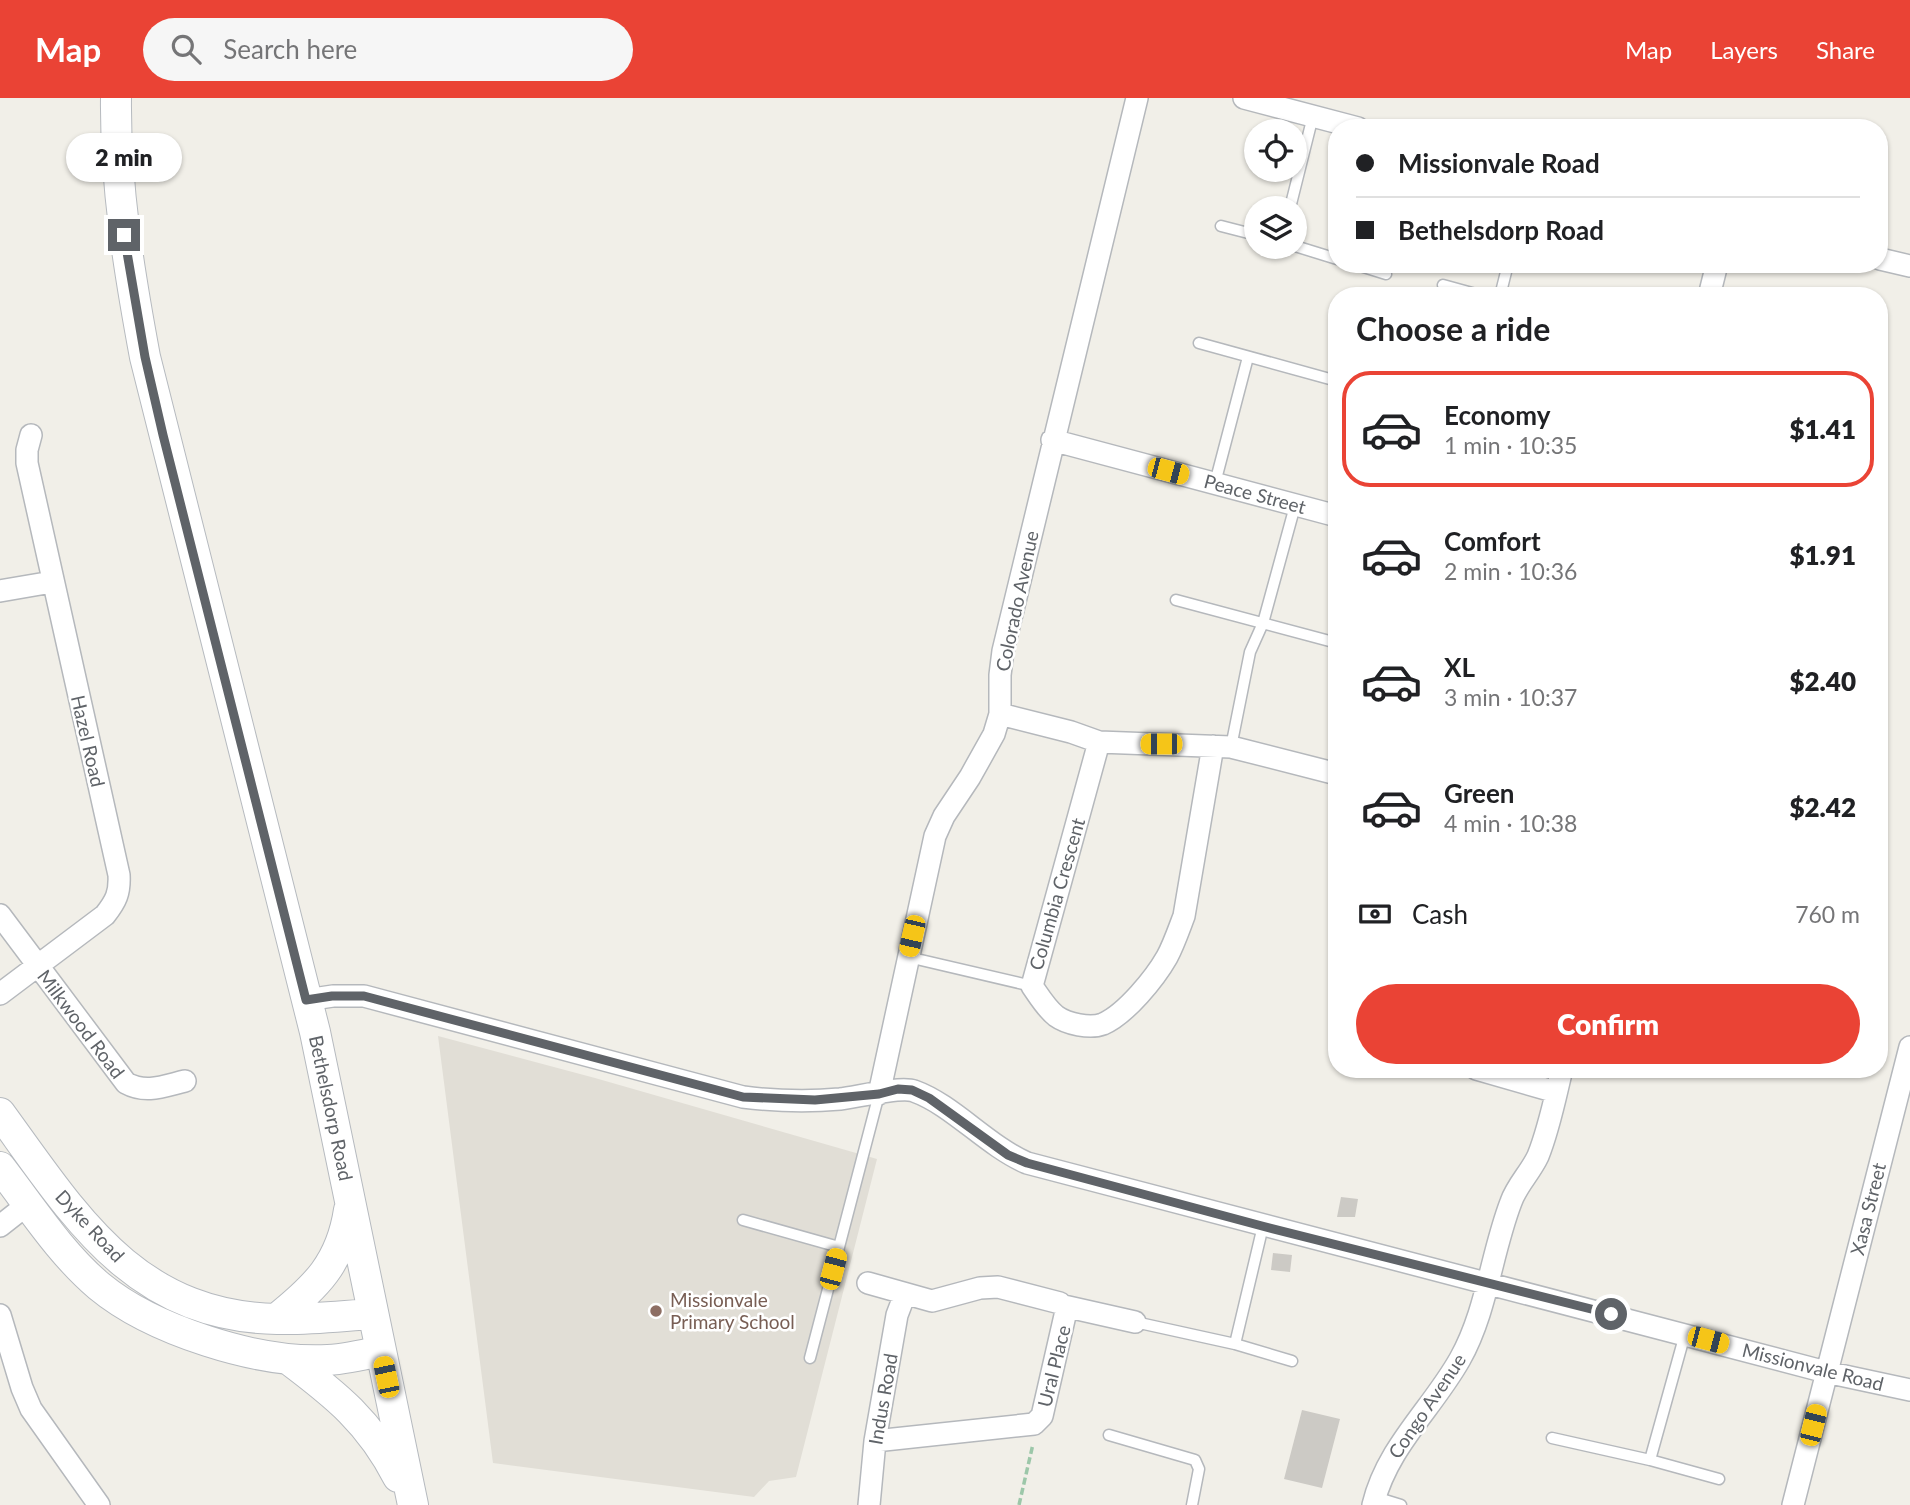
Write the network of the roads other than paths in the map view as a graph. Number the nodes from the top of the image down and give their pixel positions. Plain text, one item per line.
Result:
1 (116, 98) edge
2 (1137, 98) edge
3 (1244, 98) edge
4 (1313, 117) junction
5 (1328, 121) edge
6 (1293, 196) edge
7 (1221, 226) dead end
8 (1244, 232) edge
9 (1307, 250) edge
10 (1328, 256) edge
11 (1888, 261) edge
12 (1910, 266) edge
13 (1383, 273) edge
14 (1386, 274) dead end
15 (1443, 285) dead end
16 (1450, 287) edge
17 (1199, 342) dead end
18 (1248, 357) junction
19 (1328, 379) edge
20 (31, 435) dead end
21 (1052, 440) junction
22 (1215, 483) junction
23 (1295, 506) junction
24 (1328, 514) edge
25 (52, 582) junction
26 (0, 591) edge
27 (1176, 600) dead end
28 (1263, 623) junction
29 (1328, 641) edge
30 (1000, 714) junction
31 (1099, 742) junction
32 (1222, 746) junction
33 (1328, 772) edge
34 (0, 915) edge
35 (908, 957) junction
36 (37, 966) junction
37 (1032, 986) junction
38 (0, 994) edge
39 (306, 1000) junction
40 (1910, 1047) edge
41 (1507, 1078) edge
42 (1560, 1078) edge
43 (185, 1081) dead end
44 (1556, 1092) junction
45 (879, 1094) junction
46 (0, 1113) edge
47 (0, 1167) edge
48 (351, 1200) junction
49 (28, 1204) junction
50 (743, 1220) dead end
51 (0, 1226) edge
52 (1262, 1226) junction
53 (839, 1247) junction
54 (1489, 1282) junction
55 (868, 1283) dead end
56 (905, 1294) junction
57 (1064, 1306) junction
58 (373, 1314) junction
59 (0, 1315) edge
60 (276, 1319) junction
61 (1135, 1322) joint
62 (1685, 1334) junction
63 (1236, 1345) junction
64 (380, 1351) junction
65 (288, 1359) junction
66 (810, 1359) dead end
67 (1292, 1361) dead end
68 (1826, 1372) junction
69 (1910, 1390) edge
70 (1109, 1435) dead end
71 (1552, 1438) dead end
72 (875, 1441) junction
73 (1650, 1460) junction
74 (1718, 1479) dead end
75 (1374, 1501) edge
76 (99, 1505) edge
77 (413, 1505) edge
78 (869, 1505) edge
79 (1192, 1505) edge
80 (1401, 1505) edge
81 (1793, 1505) edge

1 - 39 main road, Bethelsdorp Road
2 - 21 street, Colorado Avenue
3 - 4 street
4 - 5 street
4 - 6 lane
7 - 8 lane
9 - 10 lane
11 - 12 street
13 - 14 lane
15 - 16 lane
17 - 18 lane
18 - 19 lane
18 - 22 lane
20 - 25 street, Hazel Road
21 - 22 street, Peace Street
21 - 30 street, Colorado Avenue
22 - 23 street, Peace Street
23 - 24 street, Peace Street
23 - 28 lane
25 - 26 street
25 - 36 street, Hazel Road
27 - 28 lane
28 - 29 lane
28 - 32 lane
30 - 31 street
30 - 35 street, Colorado Avenue
31 - 32 street
31 - 37 street, Columbia Crescent
32 - 33 street
32 - 37 street, Columbia Crescent
34 - 36 street, Milkwood Road
35 - 37 lane
35 - 45 street, Colorado Avenue
36 - 38 street, Hazel Road
36 - 43 street, Milkwood Road
39 - 45 street, Missionvale Road
39 - 48 main road, Bethelsdorp Road
40 - 68 street, Xasa Street
41 - 44 street
42 - 44 street, Congo Avenue
44 - 54 street, Congo Avenue
45 - 52 street, Missionvale Road
45 - 53 lane
46 - 60 main road, Dyke Road
47 - 49 main road, Dyke Road
48 - 58 main road, Bethelsdorp Road
48 - 60 main road
49 - 51 street
49 - 65 main road, Dyke Road
50 - 53 lane
52 - 54 street, Missionvale Road
52 - 63 lane
53 - 66 lane
54 - 62 street, Missionvale Road
54 - 75 street, Congo Avenue
55 - 56 street, Ural Place
56 - 57 street, Ural Place
56 - 72 street, Indus Road
57 - 61 street
57 - 72 street, Ural Place
58 - 60 main road, Dyke Road
58 - 64 main road, Bethelsdorp Road
59 - 76 street
61 - 63 lane
62 - 68 street, Missionvale Road
62 - 73 lane
63 - 67 lane
64 - 65 main road, Dyke Road
64 - 77 main road, Bethelsdorp Road
65 - 77 main road
68 - 69 street, Missionvale Road
68 - 81 street, Xasa Street
70 - 79 lane
71 - 73 lane
72 - 78 street, Indus Road
73 - 74 lane
75 - 80 lane

